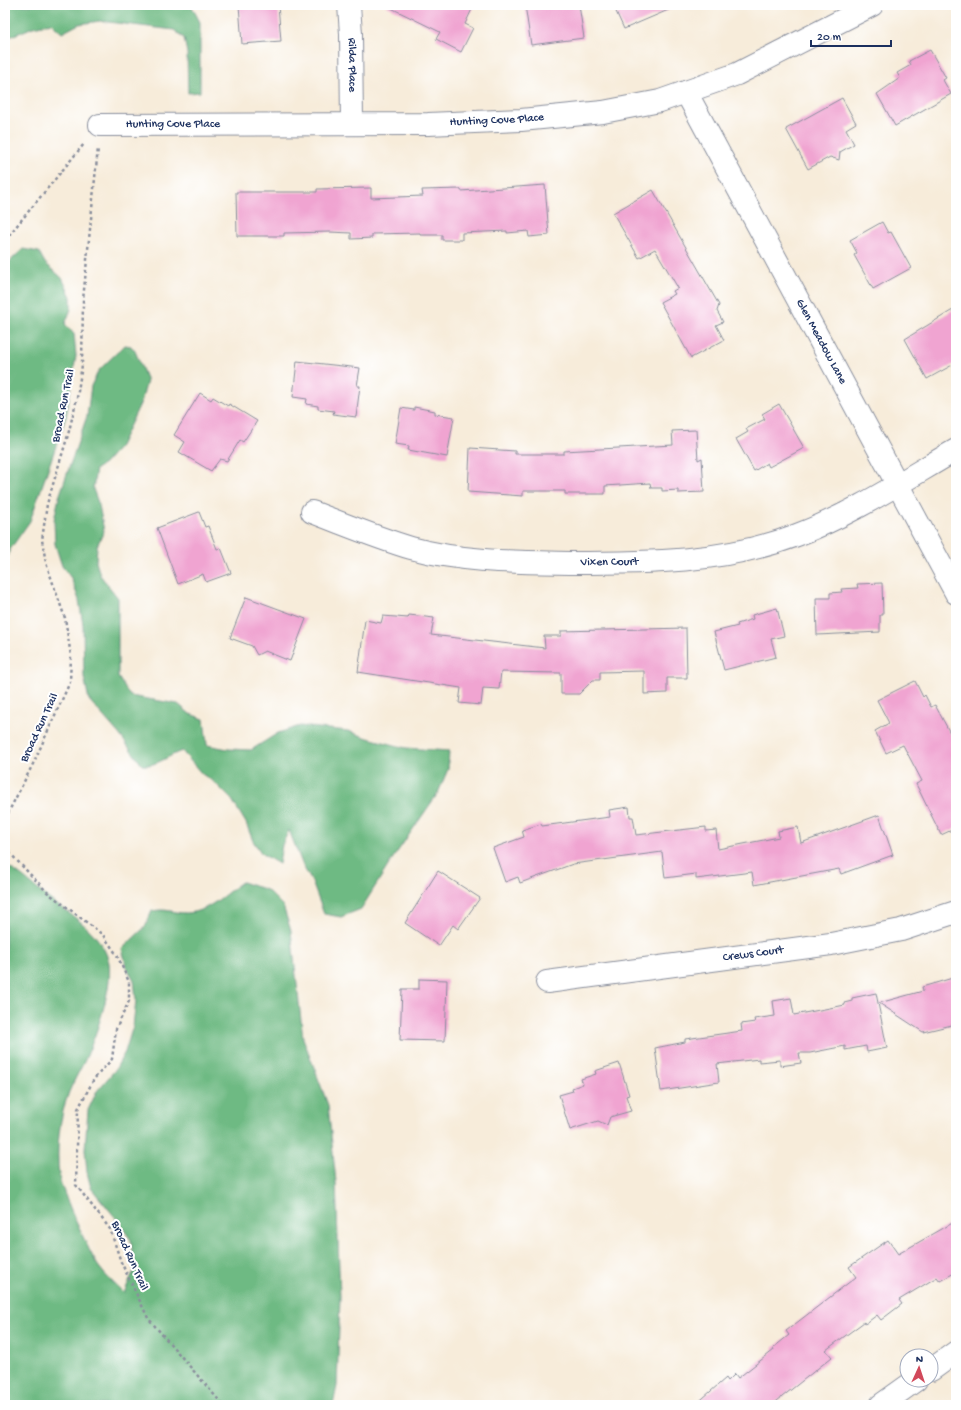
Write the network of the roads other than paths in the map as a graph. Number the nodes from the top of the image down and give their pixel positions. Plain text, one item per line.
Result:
1 (349, 5) edge
2 (872, 5) edge
3 (686, 92) junction
4 (352, 124) junction
5 (100, 125) road end
6 (956, 450) edge
7 (898, 484) junction
8 (312, 512) dead end
9 (956, 592) edge
10 (956, 912) edge
11 (547, 982) dead end
12 (956, 1352) edge
13 (939, 1364) edge
14 (905, 1388) edge
15 (881, 1405) edge

1 - 4 street, Rilda Place
2 - 3 street, Hunting Cove Place
3 - 4 street, Hunting Cove Place
3 - 7 street, Glen Meadow Lane
4 - 5 street, Hunting Cove Place
6 - 7 street, Vixen Court
7 - 8 street, Vixen Court
7 - 9 street, Glen Meadow Lane
10 - 11 street, Crews Court
12 - 13 street
14 - 15 street

